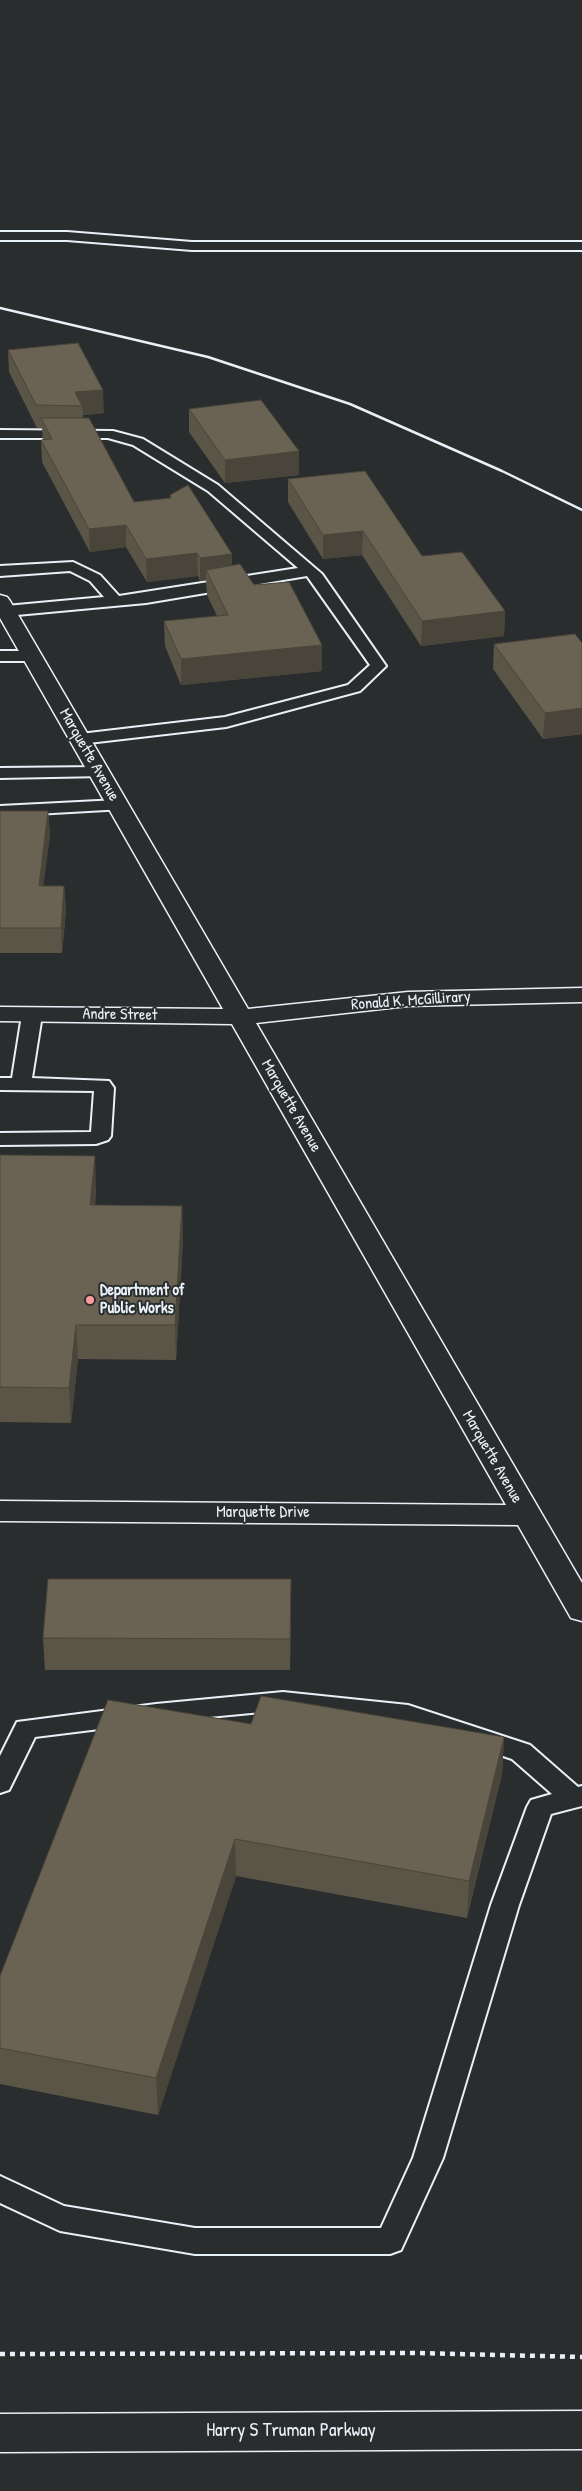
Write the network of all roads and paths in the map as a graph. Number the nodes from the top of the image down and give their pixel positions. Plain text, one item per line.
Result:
1 (0, 236) edge
2 (582, 246) edge
3 (0, 421) edge
4 (6, 434) edge
5 (0, 571) edge
6 (310, 571) junction
7 (115, 601) junction
8 (3, 606) edge
9 (0, 656) edge
10 (31, 656) junction
11 (80, 739) junction
12 (99, 772) junction
13 (0, 773) edge
14 (118, 805) junction
15 (0, 810) edge
16 (582, 995) edge
17 (0, 1014) edge
18 (32, 1014) junction
19 (240, 1017) junction
20 (0, 1084) edge
21 (21, 1084) junction
22 (0, 1138) edge
23 (0, 1511) edge
24 (525, 1515) junction
25 (582, 1610) edge
26 (0, 1783) edge
27 (577, 1797) edge
28 (0, 2189) edge
29 (0, 2354) edge
30 (582, 2357) edge
31 (582, 2430) edge
32 (0, 2433) edge

1 - 2 lane
3 - 4 lane
4 - 6 lane
5 - 7 lane
6 - 7 lane
6 - 11 lane
7 - 8 lane
8 - 10 street, Marquette Avenue
9 - 10 lane
10 - 11 street, Marquette Avenue
11 - 12 street, Marquette Avenue
12 - 13 lane
12 - 14 street, Marquette Avenue
14 - 15 lane
14 - 19 street, Marquette Avenue
16 - 19 street, Ronald K. McGillirary
17 - 18 street, Andre Street
18 - 19 street, Andre Street
18 - 21 lane
19 - 24 street, Marquette Avenue
20 - 21 lane
21 - 22 lane
23 - 24 street, Marquette Drive
24 - 25 street, Marquette Avenue
26 - 27 lane
27 - 28 lane
29 - 30 path
31 - 32 street, Harry S Truman Parkway

